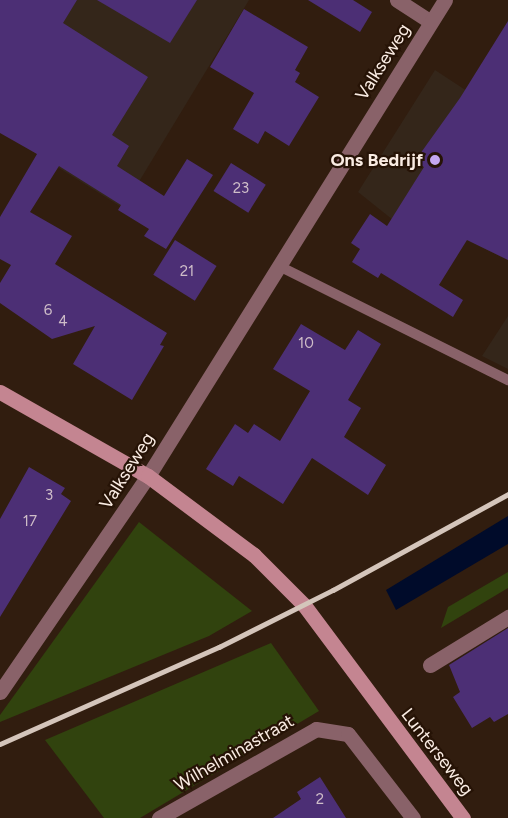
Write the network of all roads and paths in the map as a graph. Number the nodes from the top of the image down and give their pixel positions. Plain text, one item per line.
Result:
1 (397, 0) edge
2 (445, 0) edge
3 (431, 21) junction
4 (279, 266) junction
5 (508, 380) edge
6 (0, 392) edge
7 (148, 476) junction
8 (508, 617) edge
9 (430, 665) dead end
10 (0, 692) edge
11 (159, 818) edge
12 (413, 818) edge
13 (463, 818) edge

1 - 3 street
2 - 3 street, Valkseweg
3 - 4 street, Valkseweg
4 - 5 lane
4 - 7 street, Valkseweg
6 - 7 main road, Lunterseweg
7 - 10 street, Valkseweg
7 - 13 main road, Lunterseweg
8 - 9 street
11 - 12 street, Wilhelminastraat

